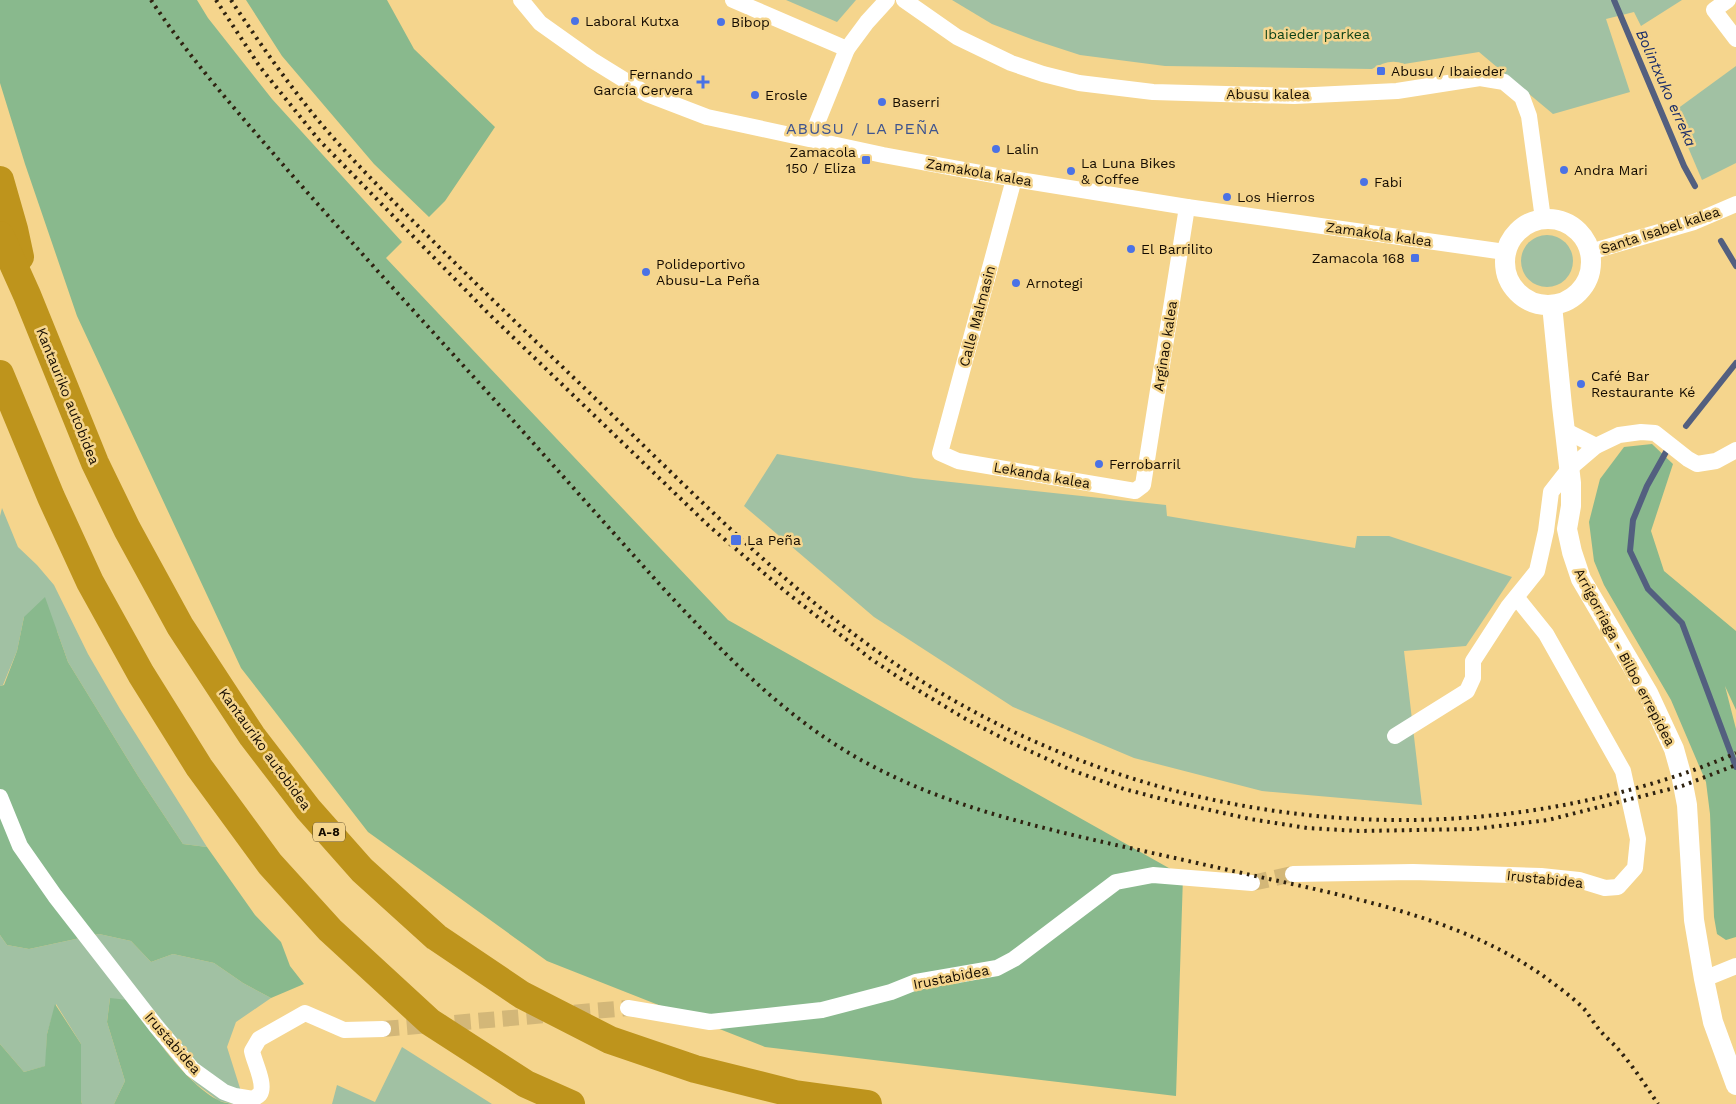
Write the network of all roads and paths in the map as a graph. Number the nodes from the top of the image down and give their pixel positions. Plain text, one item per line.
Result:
1 (521, 0) edge
2 (733, 0) edge
3 (887, 0) edge
4 (904, 0) edge
5 (1728, 0) edge
6 (1736, 40) edge
7 (847, 49) junction
8 (819, 142) junction
9 (1014, 179) junction
10 (0, 180) edge
11 (1188, 207) junction
12 (1734, 207) edge
13 (1543, 219) junction
14 (0, 235) edge
15 (1505, 252) junction
16 (1590, 252) junction
17 (27, 295) junction
18 (1552, 305) junction
19 (0, 374) edge
20 (1564, 430) junction
21 (1596, 446) junction
22 (1736, 450) edge
23 (940, 454) joint
24 (1569, 469) junction
25 (1143, 484) joint
26 (1517, 598) junction
27 (1395, 736) dead end
28 (0, 797) edge
29 (1293, 874) tunnel mouth
30 (1252, 883) tunnel mouth
31 (1736, 966) edge
32 (1704, 979) junction
33 (628, 1008) tunnel mouth
34 (383, 1029) tunnel mouth
35 (1736, 1085) edge
36 (571, 1104) edge
37 (868, 1104) edge

1 - 8 street, Zamakola kalea
2 - 7 street
3 - 7 street
4 - 13 street, Abusu kalea
5 - 6 street
7 - 8 street
8 - 9 street, Zamakola kalea
9 - 11 street, Zamakola kalea
9 - 23 street, Calle Malmasin
10 - 17 highway
11 - 15 street, Zamakola kalea
11 - 25 street, Arginao kalea
12 - 16 street, Santa Isabel kalea
13 - 15 street
13 - 16 street
14 - 17 highway
15 - 18 street
16 - 18 street
17 - 37 highway, Kantauriko autobidea / A-8
18 - 20 street, Arrigorriaga - Bilbo errepidea
19 - 36 highway
20 - 21 street
20 - 24 street, Arrigorriaga - Bilbo errepidea
21 - 22 street
21 - 24 street
23 - 25 street, Lekanda kalea
24 - 26 street
24 - 32 street, Arrigorriaga - Bilbo errepidea
26 - 27 street
26 - 29 street, Irustabidea
28 - 34 street, Irustabidea
30 - 33 street, Irustabidea
31 - 32 street
32 - 35 street, Arrigorriaga - Bilbo errepidea

